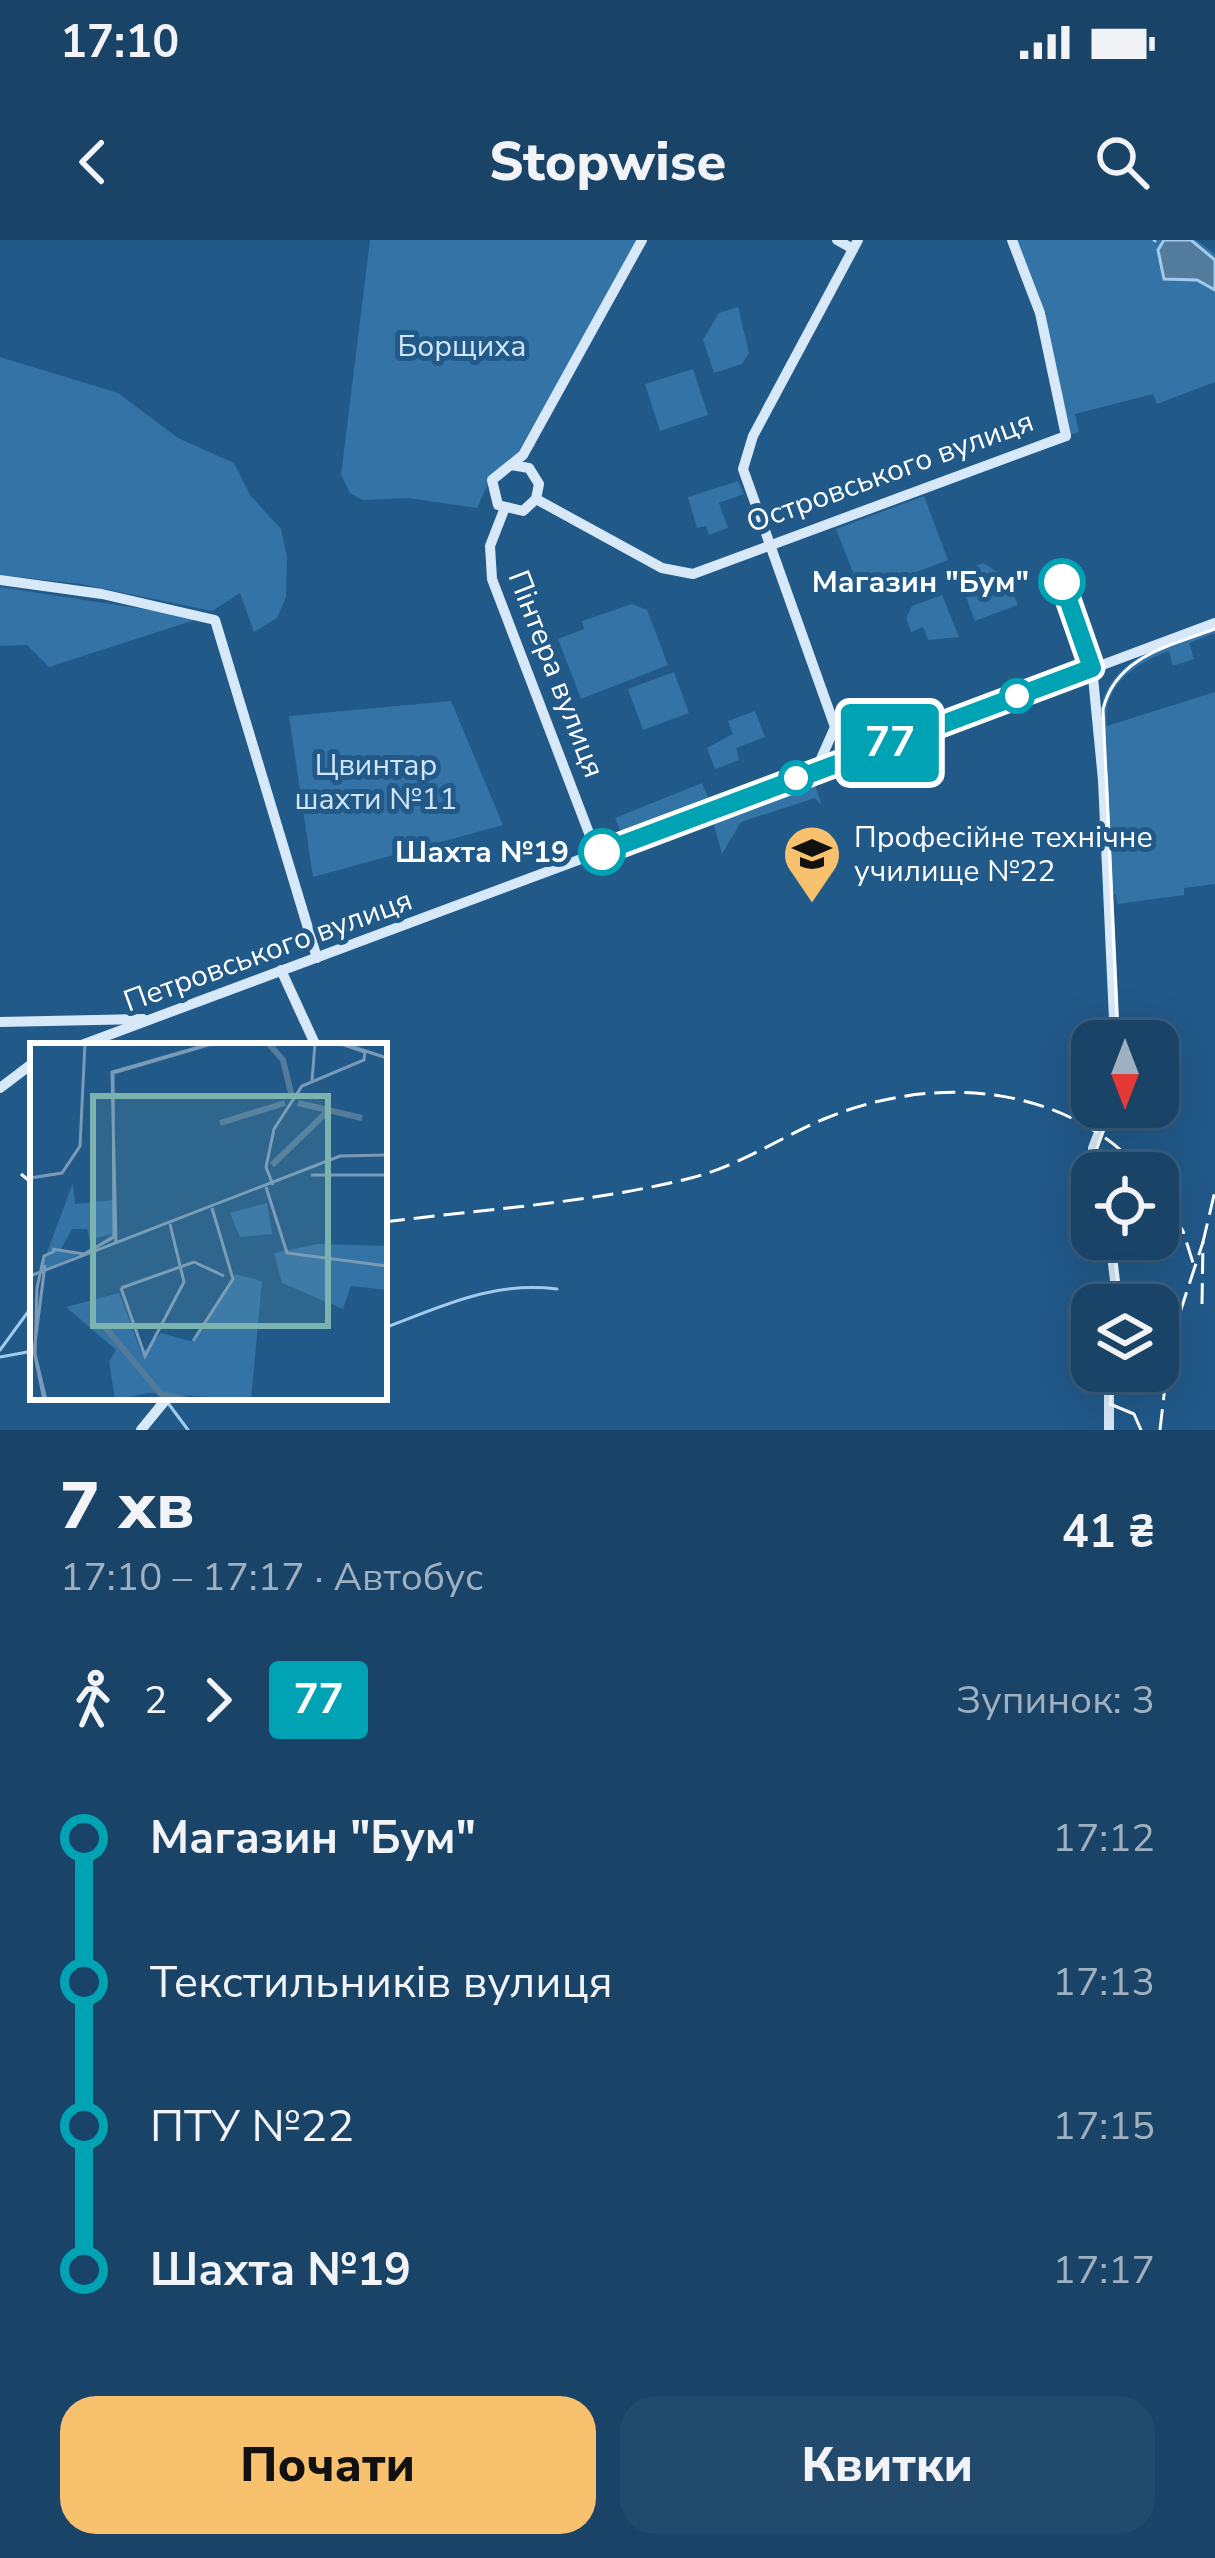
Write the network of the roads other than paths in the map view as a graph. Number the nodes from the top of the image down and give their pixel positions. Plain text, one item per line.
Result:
1 (645, 240) edge
2 (837, 240) edge
3 (1012, 240) edge
4 (856, 245) edge
5 (511, 465) junction
6 (529, 469) junction
7 (537, 497) junction
8 (504, 510) junction
9 (768, 545) junction
10 (0, 580) edge
11 (1215, 623) edge
12 (1092, 668) junction
13 (816, 770) junction
14 (597, 854) junction
15 (317, 958) junction
16 (281, 970) junction
17 (152, 1019) junction
18 (1113, 1020) edge
19 (0, 1022) edge
20 (87, 1043) edge
21 (315, 1043) edge
22 (30, 1066) edge
23 (0, 1088) edge
24 (1109, 1392) edge
25 (166, 1400) edge
26 (141, 1430) edge
27 (1109, 1430) edge

1 - 5 street
1 - 6 street
2 - 4 street
3 - 9 street, Островського вулиця
4 - 9 street
5 - 6 street
5 - 8 street
6 - 7 street
7 - 8 street
7 - 9 street, Островського вулиця
8 - 14 street, Пінтера вулиця
9 - 13 street
10 - 15 street
11 - 12 street, Петровського вулиця
12 - 13 street, Петровського вулиця
12 - 18 street
13 - 14 street, Петровського вулиця
14 - 15 street, Петровського вулиця
15 - 16 street, Петровського вулиця
16 - 17 street, Петровського вулиця
16 - 21 street
17 - 19 street
17 - 20 street, Петровського вулиця
22 - 23 street
24 - 27 street
25 - 26 street

